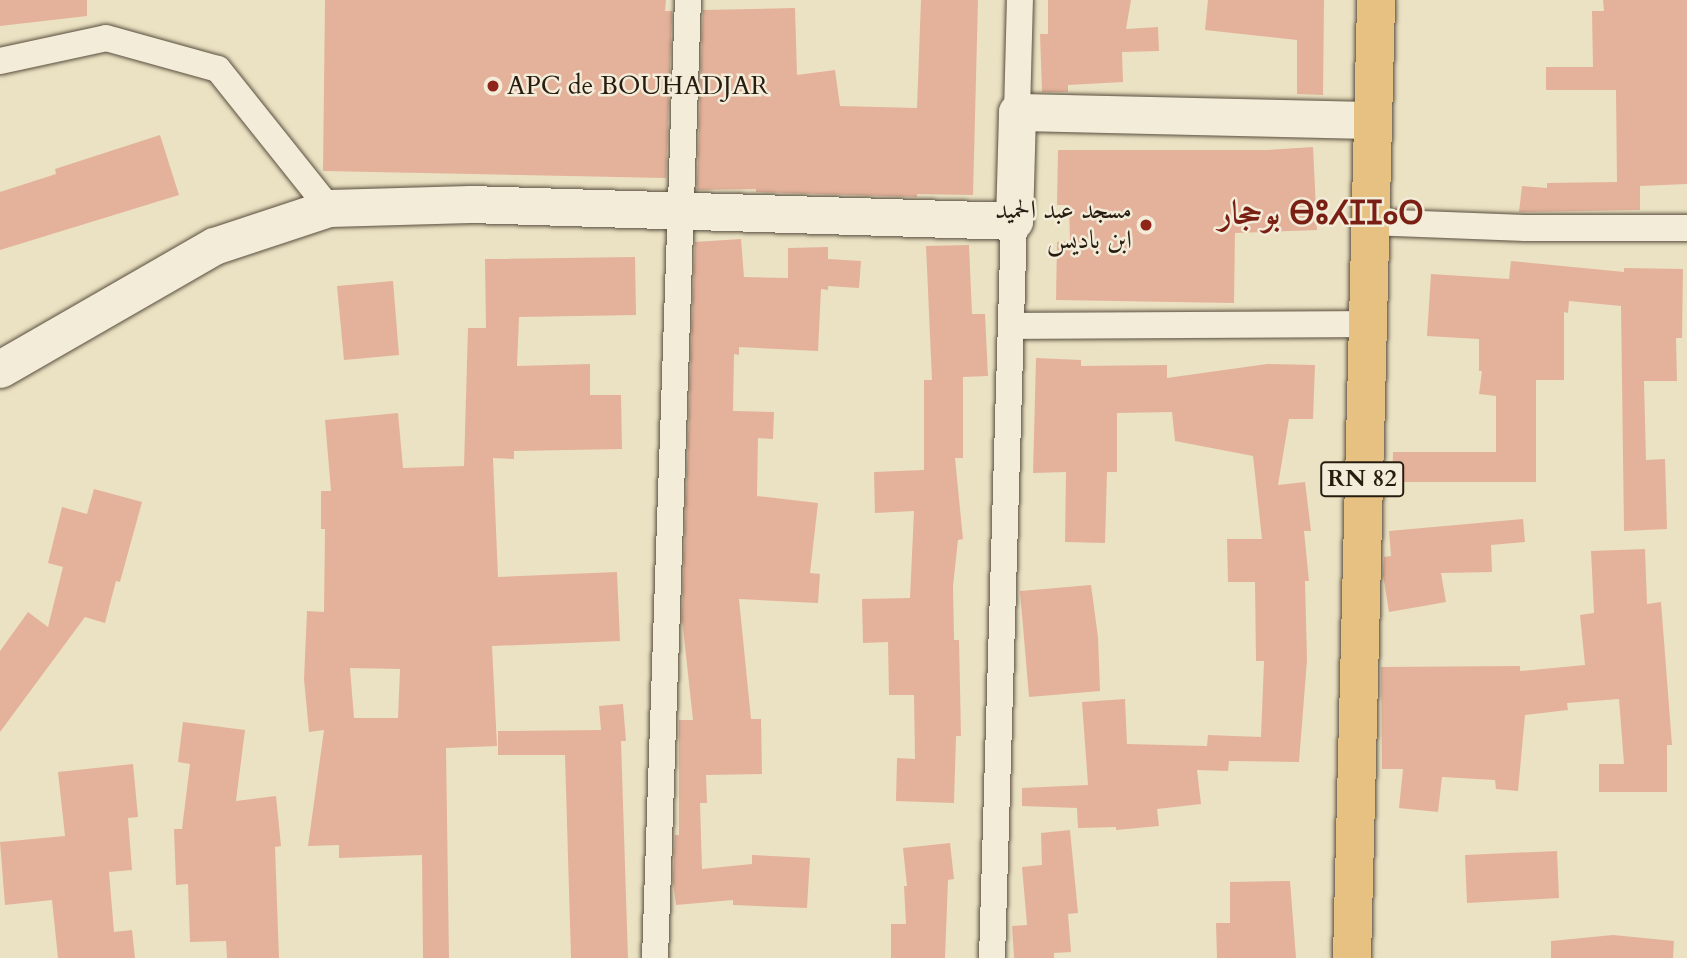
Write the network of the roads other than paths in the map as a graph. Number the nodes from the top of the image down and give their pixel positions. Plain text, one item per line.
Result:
1 (688, 0) edge
2 (1020, 0) edge
3 (1376, 0) edge
4 (0, 61) edge
5 (1017, 112) junction
6 (1372, 120) junction
7 (329, 208) junction
8 (679, 211) junction
9 (1014, 221) junction
10 (1369, 222) junction
11 (1687, 228) edge
12 (1366, 324) junction
13 (1012, 326) junction
14 (0, 369) edge
15 (655, 958) edge
16 (992, 958) edge
17 (1352, 958) edge

1 - 8 street
2 - 5 street
3 - 6 main road, RN 82
4 - 7 street
5 - 6 main road
5 - 9 main road
6 - 10 main road, RN 82
7 - 8 main road
7 - 14 main road
8 - 9 main road
8 - 15 street
9 - 13 street
10 - 11 street
10 - 12 main road, RN 82
12 - 13 street
12 - 17 main road, RN 82
13 - 16 street

